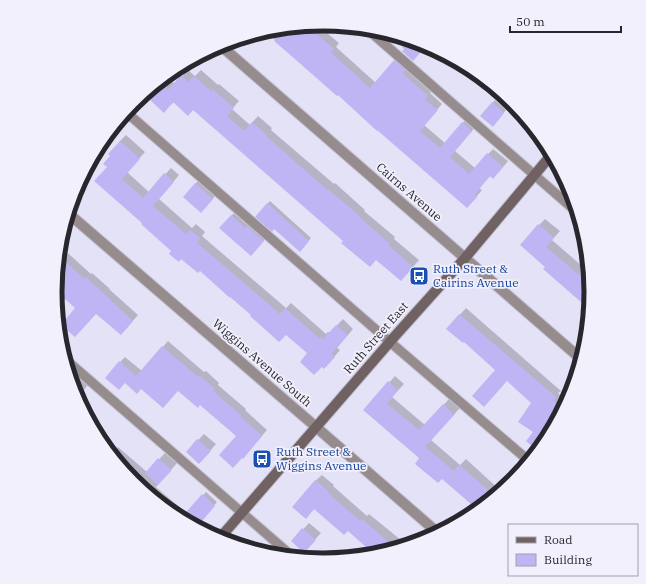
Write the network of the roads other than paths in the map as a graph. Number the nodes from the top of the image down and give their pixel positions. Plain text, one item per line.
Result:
1 (376, 36) edge
2 (227, 50) edge
3 (130, 116) edge
4 (547, 159) edge
5 (534, 175) junction
6 (569, 205) edge
7 (73, 218) edge
8 (465, 258) junction
9 (390, 342) junction
10 (576, 355) edge
11 (73, 367) edge
12 (316, 427) junction
13 (525, 457) edge
14 (242, 512) junction
15 (433, 528) edge
16 (224, 533) edge
17 (286, 550) edge

1 - 5 lane
2 - 8 street, Cairns Avenue
3 - 9 lane
4 - 5 street, Ruth Street East
5 - 6 lane
5 - 8 street, Ruth Street East
7 - 12 street, Wiggins Avenue South
8 - 9 street, Ruth Street East
8 - 10 street, Cairns Avenue
9 - 12 street, Ruth Street East
9 - 13 lane
11 - 14 lane
12 - 14 street, Ruth Street East
12 - 15 street, Wiggins Avenue South
14 - 16 street, Ruth Street East
14 - 17 lane

